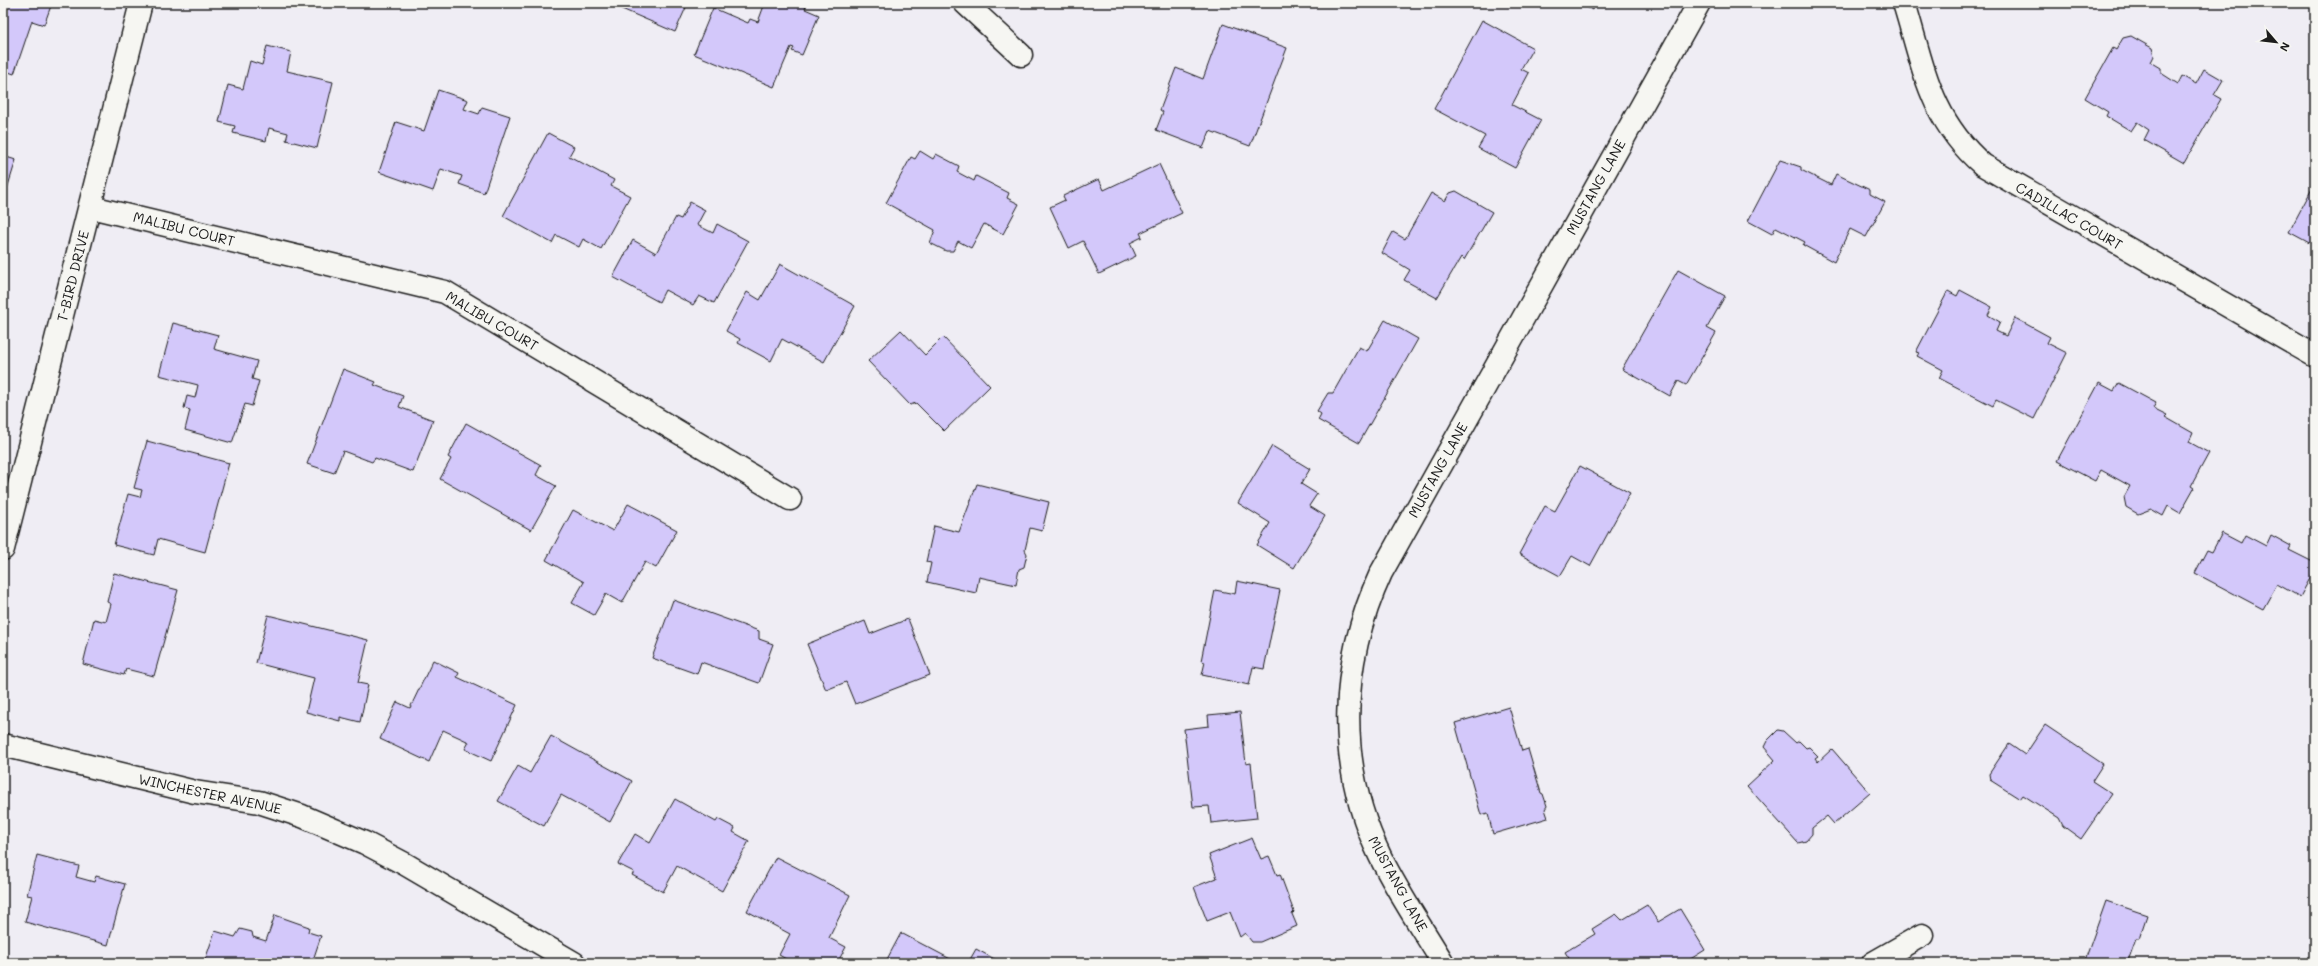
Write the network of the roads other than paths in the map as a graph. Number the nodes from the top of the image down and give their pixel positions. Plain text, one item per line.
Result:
1 (141, 3) edge
2 (965, 3) edge
3 (1699, 3) edge
4 (1904, 3) edge
5 (1021, 55) dead end
6 (91, 207) junction
7 (2315, 356) edge
8 (790, 499) dead end
9 (3, 549) edge
10 (3, 745) edge
11 (1922, 935) dead end
12 (574, 963) edge
13 (1443, 963) edge
14 (1873, 963) edge

1 - 6 street, T-BIRD DRIVE
2 - 5 street
3 - 13 street, MUSTANG LANE
4 - 7 street, CADILLAC COURT
6 - 8 street, MALIBU COURT
6 - 9 street, T-BIRD DRIVE
10 - 12 street, WINCHESTER AVENUE
11 - 14 street

